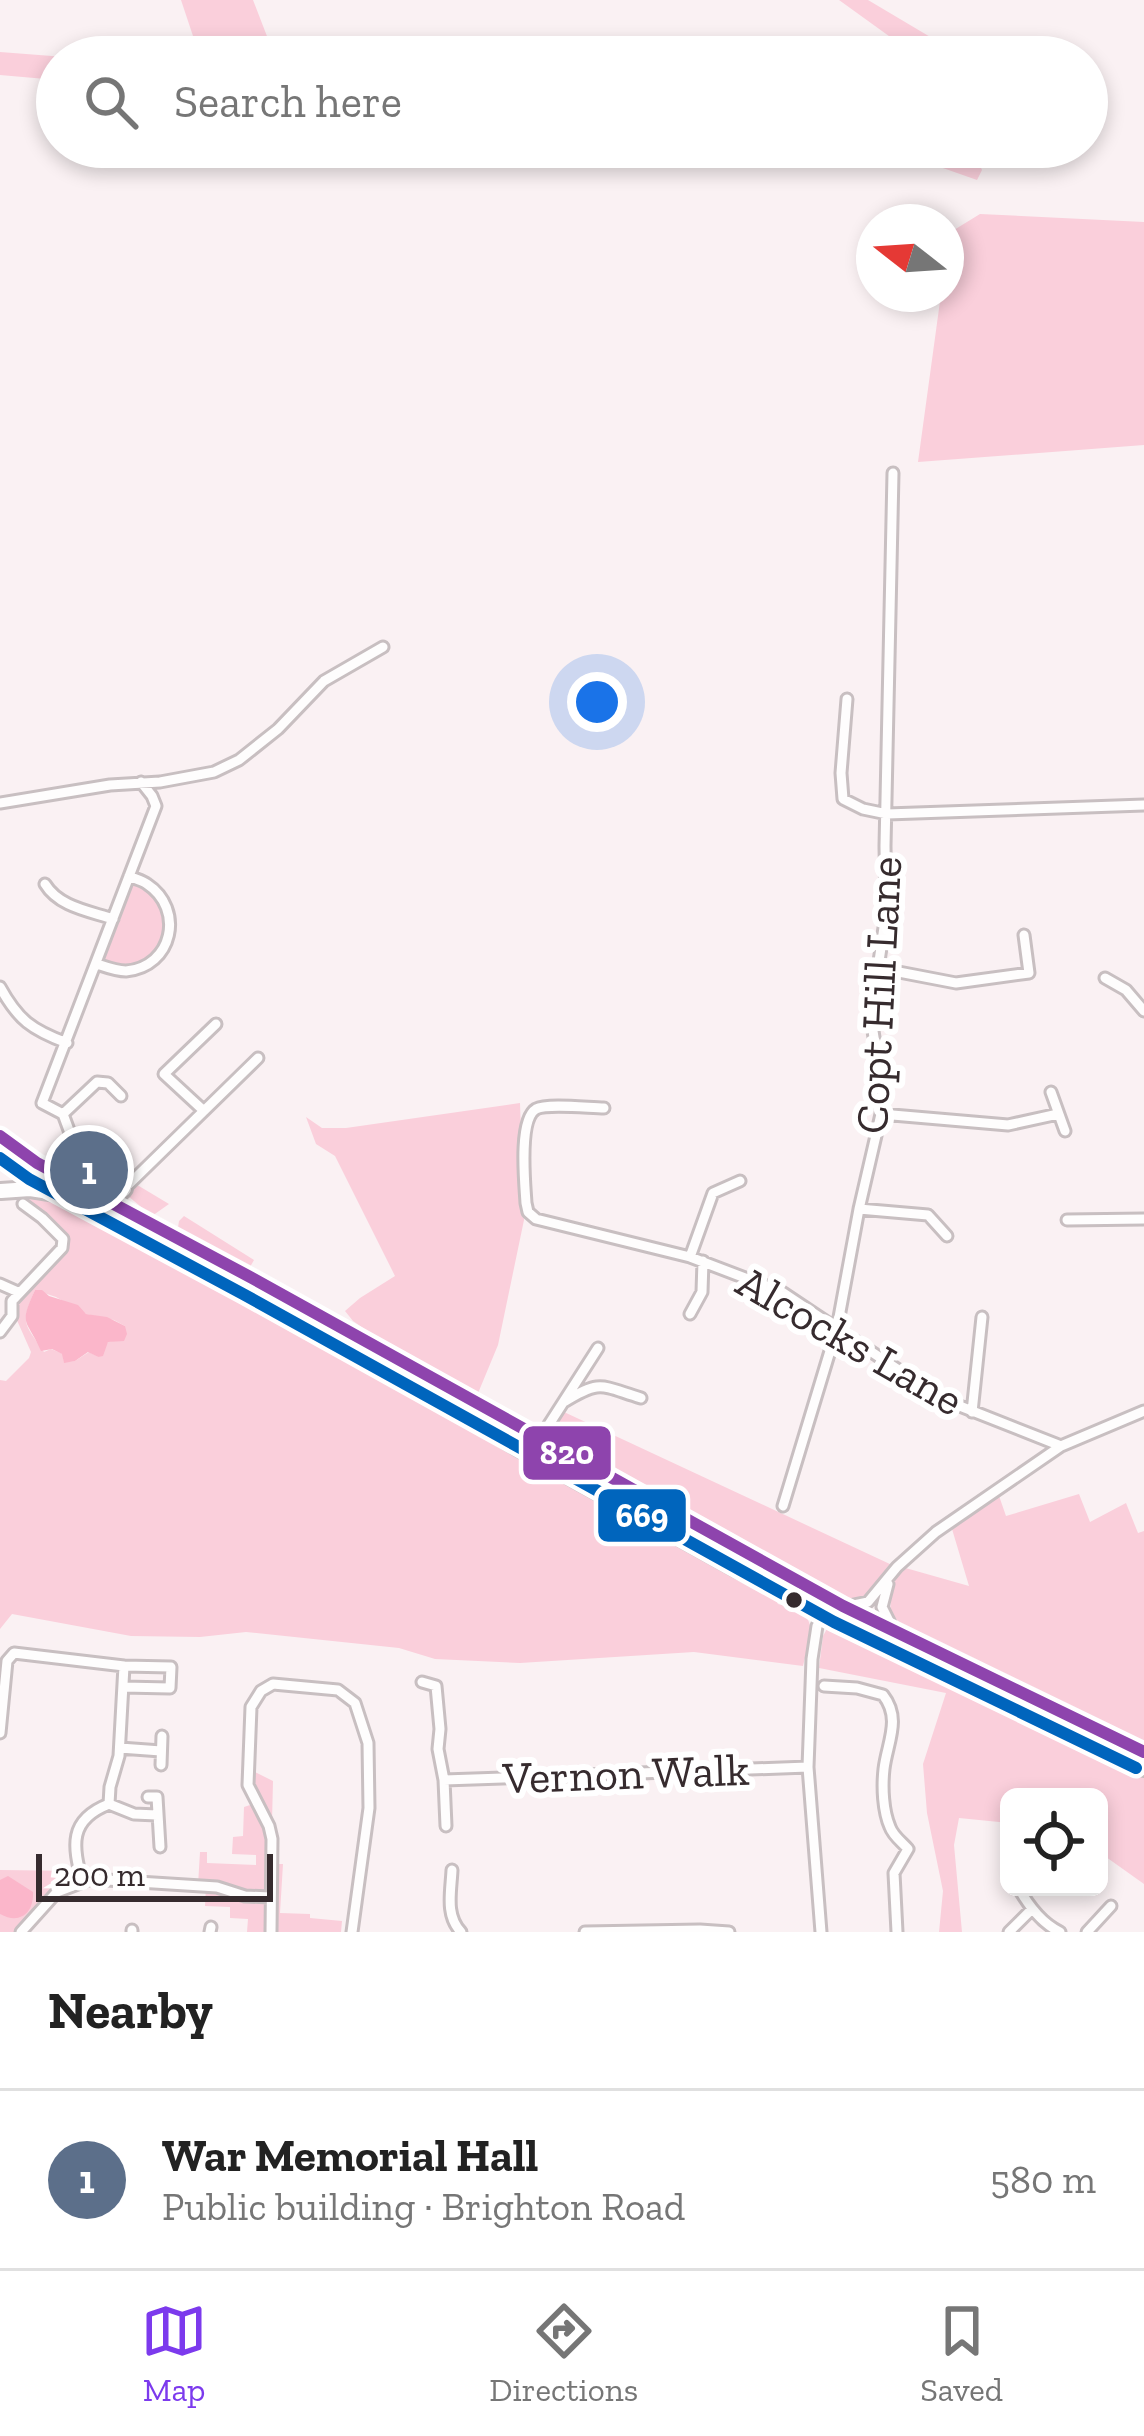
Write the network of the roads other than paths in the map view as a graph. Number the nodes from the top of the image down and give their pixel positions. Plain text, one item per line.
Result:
1 (893, 473) dead end
2 (383, 647) dead end
3 (847, 699) dead end
4 (141, 782) junction
5 (160, 782) junction
6 (0, 803) edge
7 (1144, 805) edge
8 (156, 806) junction
9 (887, 814) junction
10 (129, 876) junction
11 (45, 884) dead end
12 (113, 919) junction
13 (1024, 935) dead end
14 (97, 964) junction
15 (878, 968) junction
16 (1105, 978) dead end
17 (0, 987) edge
18 (1144, 1011) edge
19 (216, 1024) dead end
20 (67, 1043) junction
21 (258, 1058) dead end
22 (1051, 1092) dead end
23 (121, 1096) dead end
24 (604, 1108) dead end
25 (204, 1112) junction
26 (63, 1114) junction
27 (881, 1114) junction
28 (1058, 1114) junction
29 (1065, 1131) dead end
30 (70, 1133) dead end
31 (0, 1136) edge
32 (2, 1157) edge
33 (30, 1164) junction
34 (740, 1181) dead end
35 (124, 1189) junction
36 (1, 1191) edge
37 (68, 1196) junction
38 (22, 1204) dead end
39 (859, 1209) junction
40 (112, 1211) junction
41 (135, 1215) junction
42 (1144, 1219) edge
43 (1066, 1220) dead end
44 (947, 1236) dead end
45 (690, 1256) junction
46 (703, 1261) junction
47 (0, 1284) edge
48 (0, 1297) edge
49 (15, 1297) junction
50 (690, 1314) dead end
51 (982, 1317) dead end
52 (837, 1328) junction
53 (0, 1332) edge
54 (598, 1348) dead end
55 (641, 1398) dead end
56 (560, 1405) junction
57 (1144, 1411) edge
58 (972, 1412) junction
59 (539, 1440) junction
60 (1061, 1446) junction
61 (782, 1506) dead end
62 (891, 1573) junction
63 (805, 1593) junction
64 (843, 1606) junction
65 (822, 1619) junction
66 (893, 1630) junction
67 (124, 1666) junction
68 (422, 1682) dead end
69 (824, 1685) dead end
70 (123, 1687) junction
71 (0, 1733) edge
72 (162, 1736) dead end
73 (120, 1748) junction
74 (161, 1751) junction
75 (1144, 1752) edge
76 (161, 1765) dead end
77 (808, 1767) junction
78 (1144, 1768) edge
79 (444, 1780) junction
80 (148, 1797) dead end
81 (109, 1804) junction
82 (157, 1815) junction
83 (446, 1826) dead end
84 (160, 1847) dead end
85 (452, 1870) dead end
86 (82, 1881) junction
87 (1024, 1896) edge
88 (270, 1897) junction
89 (1111, 1906) dead end
90 (1032, 1909) junction
91 (21, 1932) edge
92 (271, 1932) edge
93 (352, 1932) edge
94 (460, 1932) edge
95 (585, 1932) edge
96 (729, 1932) edge
97 (821, 1932) edge
98 (897, 1932) edge
99 (1009, 1932) edge
100 (1060, 1932) edge
101 (1087, 1932) edge

1 - 9 street, Copt Hill Lane
2 - 5 street
3 - 9 street
4 - 5 street
4 - 6 street
4 - 8 street
5 - 8 street
7 - 9 street
8 - 10 street
9 - 15 street, Copt Hill Lane
10 - 12 street
10 - 14 street
11 - 12 street
12 - 14 street
13 - 15 street
14 - 20 street
15 - 27 street, Copt Hill Lane
16 - 18 street
17 - 20 street
19 - 25 street
20 - 26 street
21 - 25 street
22 - 28 street
23 - 26 street
24 - 45 street, Alcocks Lane
25 - 35 street
26 - 30 street
27 - 28 street
27 - 39 street, Copt Hill Lane
28 - 29 street
31 - 33 highway
32 - 33 highway
32 - 36 highway
33 - 36 highway
33 - 37 highway
33 - 40 highway
34 - 45 street
35 - 40 highway
35 - 41 highway
36 - 37 highway
37 - 40 highway
38 - 49 street
39 - 44 street
39 - 52 street, Copt Hill Lane
40 - 41 highway
40 - 63 highway
41 - 59 highway
42 - 43 street
45 - 46 street, Alcocks Lane
46 - 50 street
46 - 52 street, Alcocks Lane
47 - 49 street
48 - 49 street
49 - 53 street
51 - 58 street
52 - 58 street, Alcocks Lane
52 - 61 street, Copt Hill Lane
54 - 56 street
55 - 56 street
56 - 59 street
57 - 60 street
58 - 60 street, Alcocks Lane
59 - 63 highway
60 - 62 street
62 - 64 street
62 - 66 street
63 - 64 highway
63 - 65 highway
64 - 66 highway
65 - 77 street
65 - 78 highway
66 - 75 highway
67 - 70 street
67 - 70 street
67 - 71 street
68 - 79 street, Vernon Walk
69 - 98 street
70 - 73 street
72 - 74 street
73 - 74 street
73 - 81 street
74 - 76 street
77 - 79 street, Vernon Walk
77 - 97 street
79 - 83 street, Vernon Walk
80 - 82 street
81 - 82 street
81 - 86 street
82 - 84 street
85 - 94 street
86 - 88 street
86 - 91 street
87 - 90 street
88 - 92 street
88 - 93 street
89 - 101 street
90 - 99 street
90 - 100 street
95 - 96 street

